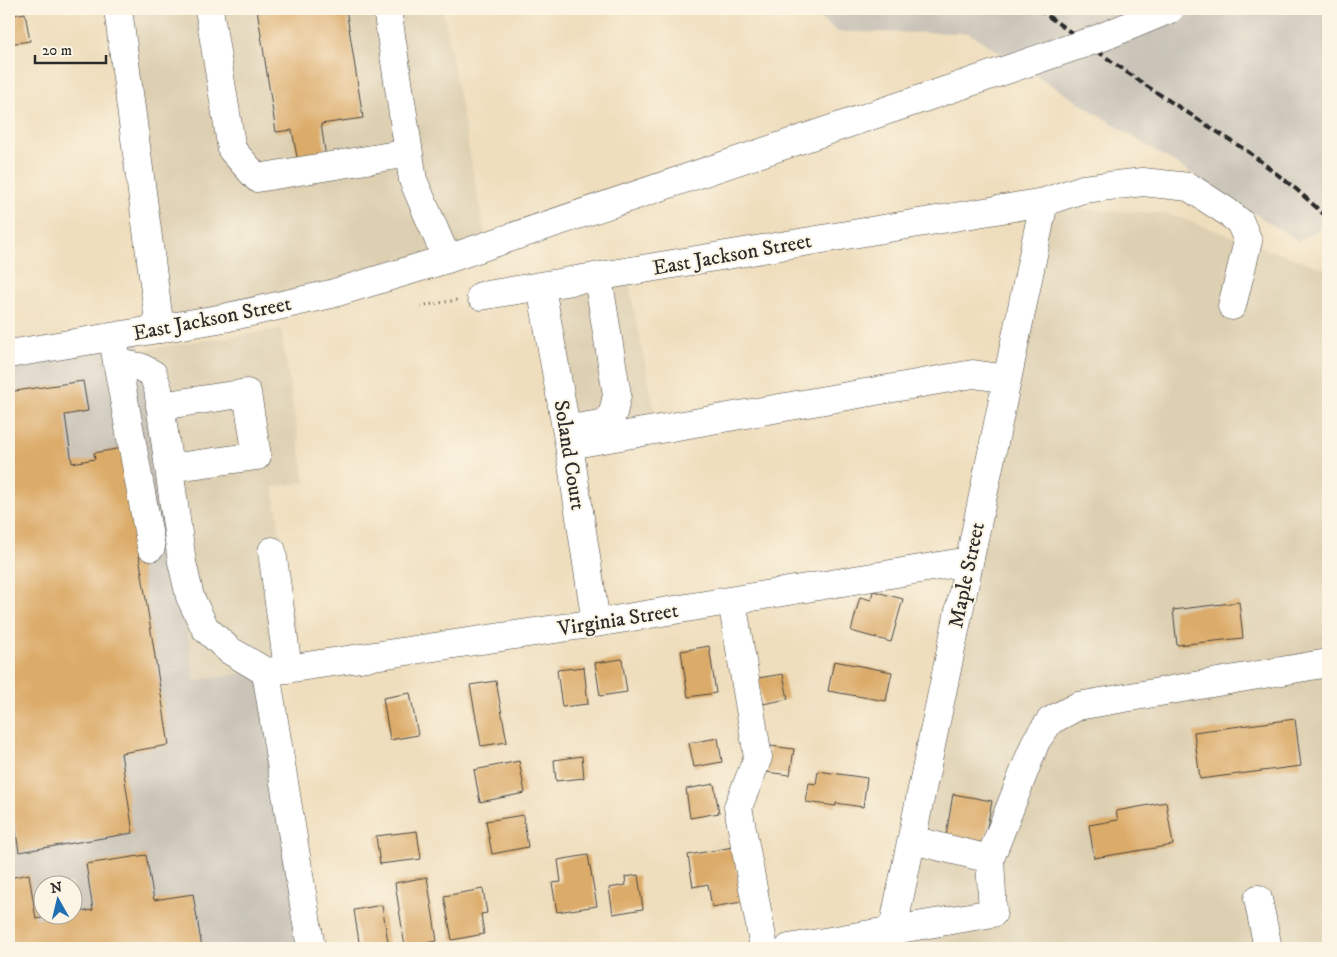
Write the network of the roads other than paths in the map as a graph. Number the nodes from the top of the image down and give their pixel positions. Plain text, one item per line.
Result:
1 (118, 9) edge
2 (209, 9) edge
3 (387, 9) edge
4 (1170, 9) edge
5 (409, 153) junction
6 (1044, 202) junction
7 (447, 258) junction
8 (598, 277) junction
9 (541, 287) junction
10 (480, 296) road end
11 (1232, 306) dead end
12 (160, 329) junction
13 (112, 337) junction
14 (9, 354) edge
15 (117, 363) junction
16 (1007, 379) junction
17 (160, 406) junction
18 (568, 437) junction
19 (169, 468) junction
20 (151, 547) dead end
21 (272, 551) dead end
22 (969, 561) junction
23 (732, 601) junction
24 (596, 623) junction
25 (1328, 662) edge
26 (277, 671) junction
27 (912, 840) junction
28 (990, 859) junction
29 (1258, 899) dead end
30 (891, 940) edge
31 (311, 948) edge
32 (764, 948) edge
33 (789, 948) edge
34 (1268, 948) edge

1 - 12 street
2 - 5 street
3 - 5 street
4 - 7 street, East Jackson Street, bridge
5 - 7 street
6 - 8 street, East Jackson Street
6 - 11 street, East Jackson Street
6 - 16 street, Maple Street
7 - 12 street, East Jackson Street
8 - 9 street, East Jackson Street
8 - 18 street
9 - 10 street, East Jackson Street
9 - 18 street, Soland Court
12 - 13 street, East Jackson Street
13 - 14 street, East Jackson Street
13 - 15 street
15 - 17 street
15 - 20 street
16 - 18 street
16 - 22 street, Maple Street
17 - 19 street
17 - 19 street
18 - 24 street, Soland Court
19 - 26 street
21 - 26 street
22 - 23 street, Virginia Street
22 - 27 street, Maple Street
23 - 24 street, Virginia Street
23 - 32 street
24 - 26 street, Virginia Street
25 - 28 street
26 - 31 street
27 - 28 street
27 - 30 street, Maple Street
28 - 30 street
29 - 34 street
30 - 33 street

